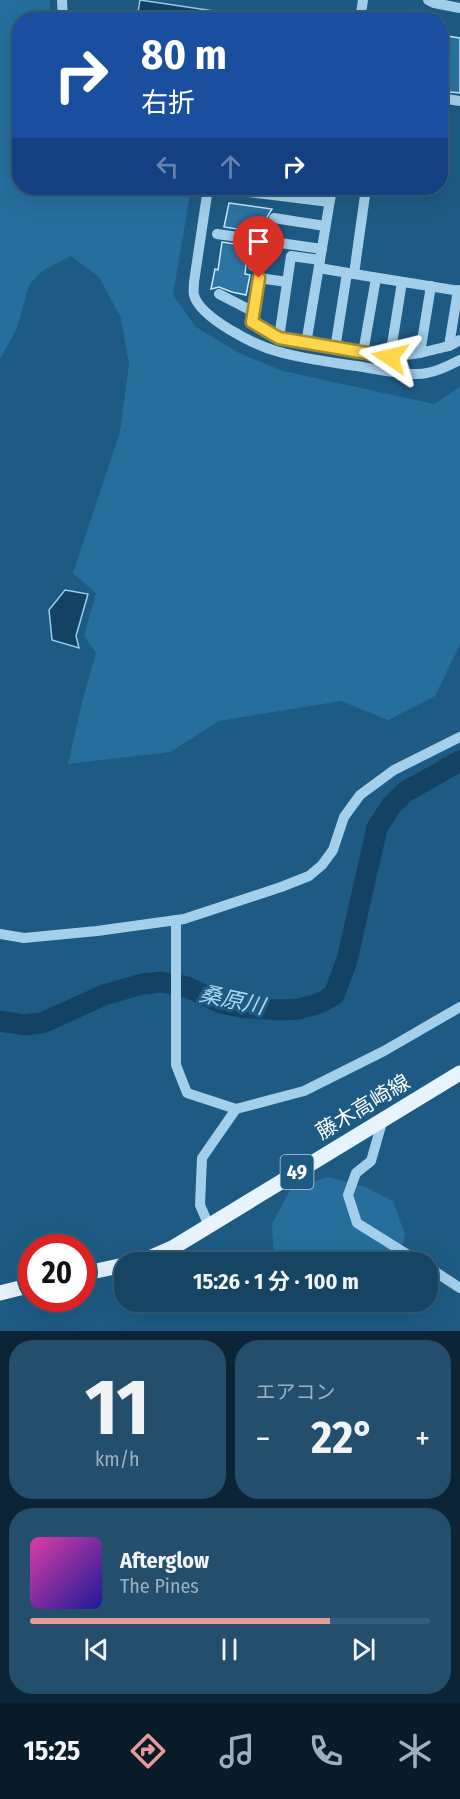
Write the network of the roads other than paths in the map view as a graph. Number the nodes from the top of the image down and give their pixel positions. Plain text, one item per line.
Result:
1 (428, 0) edge
2 (460, 8) edge
3 (207, 195) edge
4 (272, 195) edge
5 (330, 195) edge
6 (365, 195) edge
7 (329, 202) junction
8 (274, 218) dead end
9 (325, 226) junction
10 (217, 234) dead end
11 (257, 239) junction
12 (320, 259) junction
13 (253, 266) dead end
14 (351, 274) junction
15 (376, 278) junction
16 (287, 282) junction
17 (402, 282) junction
18 (431, 286) junction
19 (459, 291) edge
20 (219, 294) dead end
21 (254, 312) junction
22 (279, 338) junction
23 (460, 340) edge
24 (306, 344) junction
25 (449, 346) junction
26 (335, 349) junction
27 (363, 352) junction
28 (420, 353) junction
29 (390, 357) junction
30 (460, 360) edge
31 (460, 736) edge
32 (176, 920) junction
33 (0, 934) edge
34 (460, 1007) edge
35 (460, 1073) edge
36 (236, 1109) junction
37 (383, 1119) junction
38 (209, 1226) junction
39 (163, 1252) edge
40 (404, 1252) edge
41 (114, 1267) edge
42 (96, 1271) edge
43 (438, 1274) edge
44 (18, 1288) edge
45 (460, 1288) edge
46 (0, 1293) edge

1 - 2 street
3 - 30 street
4 - 7 street
5 - 7 street
6 - 14 street
7 - 9 street
8 - 9 street
9 - 12 street
10 - 11 street
11 - 12 street
11 - 13 street
12 - 14 street
12 - 16 street
12 - 24 street
14 - 15 street
14 - 26 street
15 - 17 street
15 - 27 street
16 - 21 street
16 - 22 street
17 - 18 street
17 - 29 street
18 - 19 street
18 - 28 street
19 - 25 street
20 - 21 street
21 - 22 street
22 - 24 street
23 - 25 street
24 - 26 street
25 - 28 street
26 - 27 street
27 - 29 street
28 - 29 street
31 - 32 street
32 - 33 street
32 - 36 street
34 - 36 street
35 - 37 main road, 藤木高崎線 / 49
36 - 38 street
37 - 38 main road, 藤木高崎線 / 49
37 - 40 street
38 - 39 main road, 藤木高崎線 / 49
41 - 42 main road
43 - 45 street
44 - 46 main road

